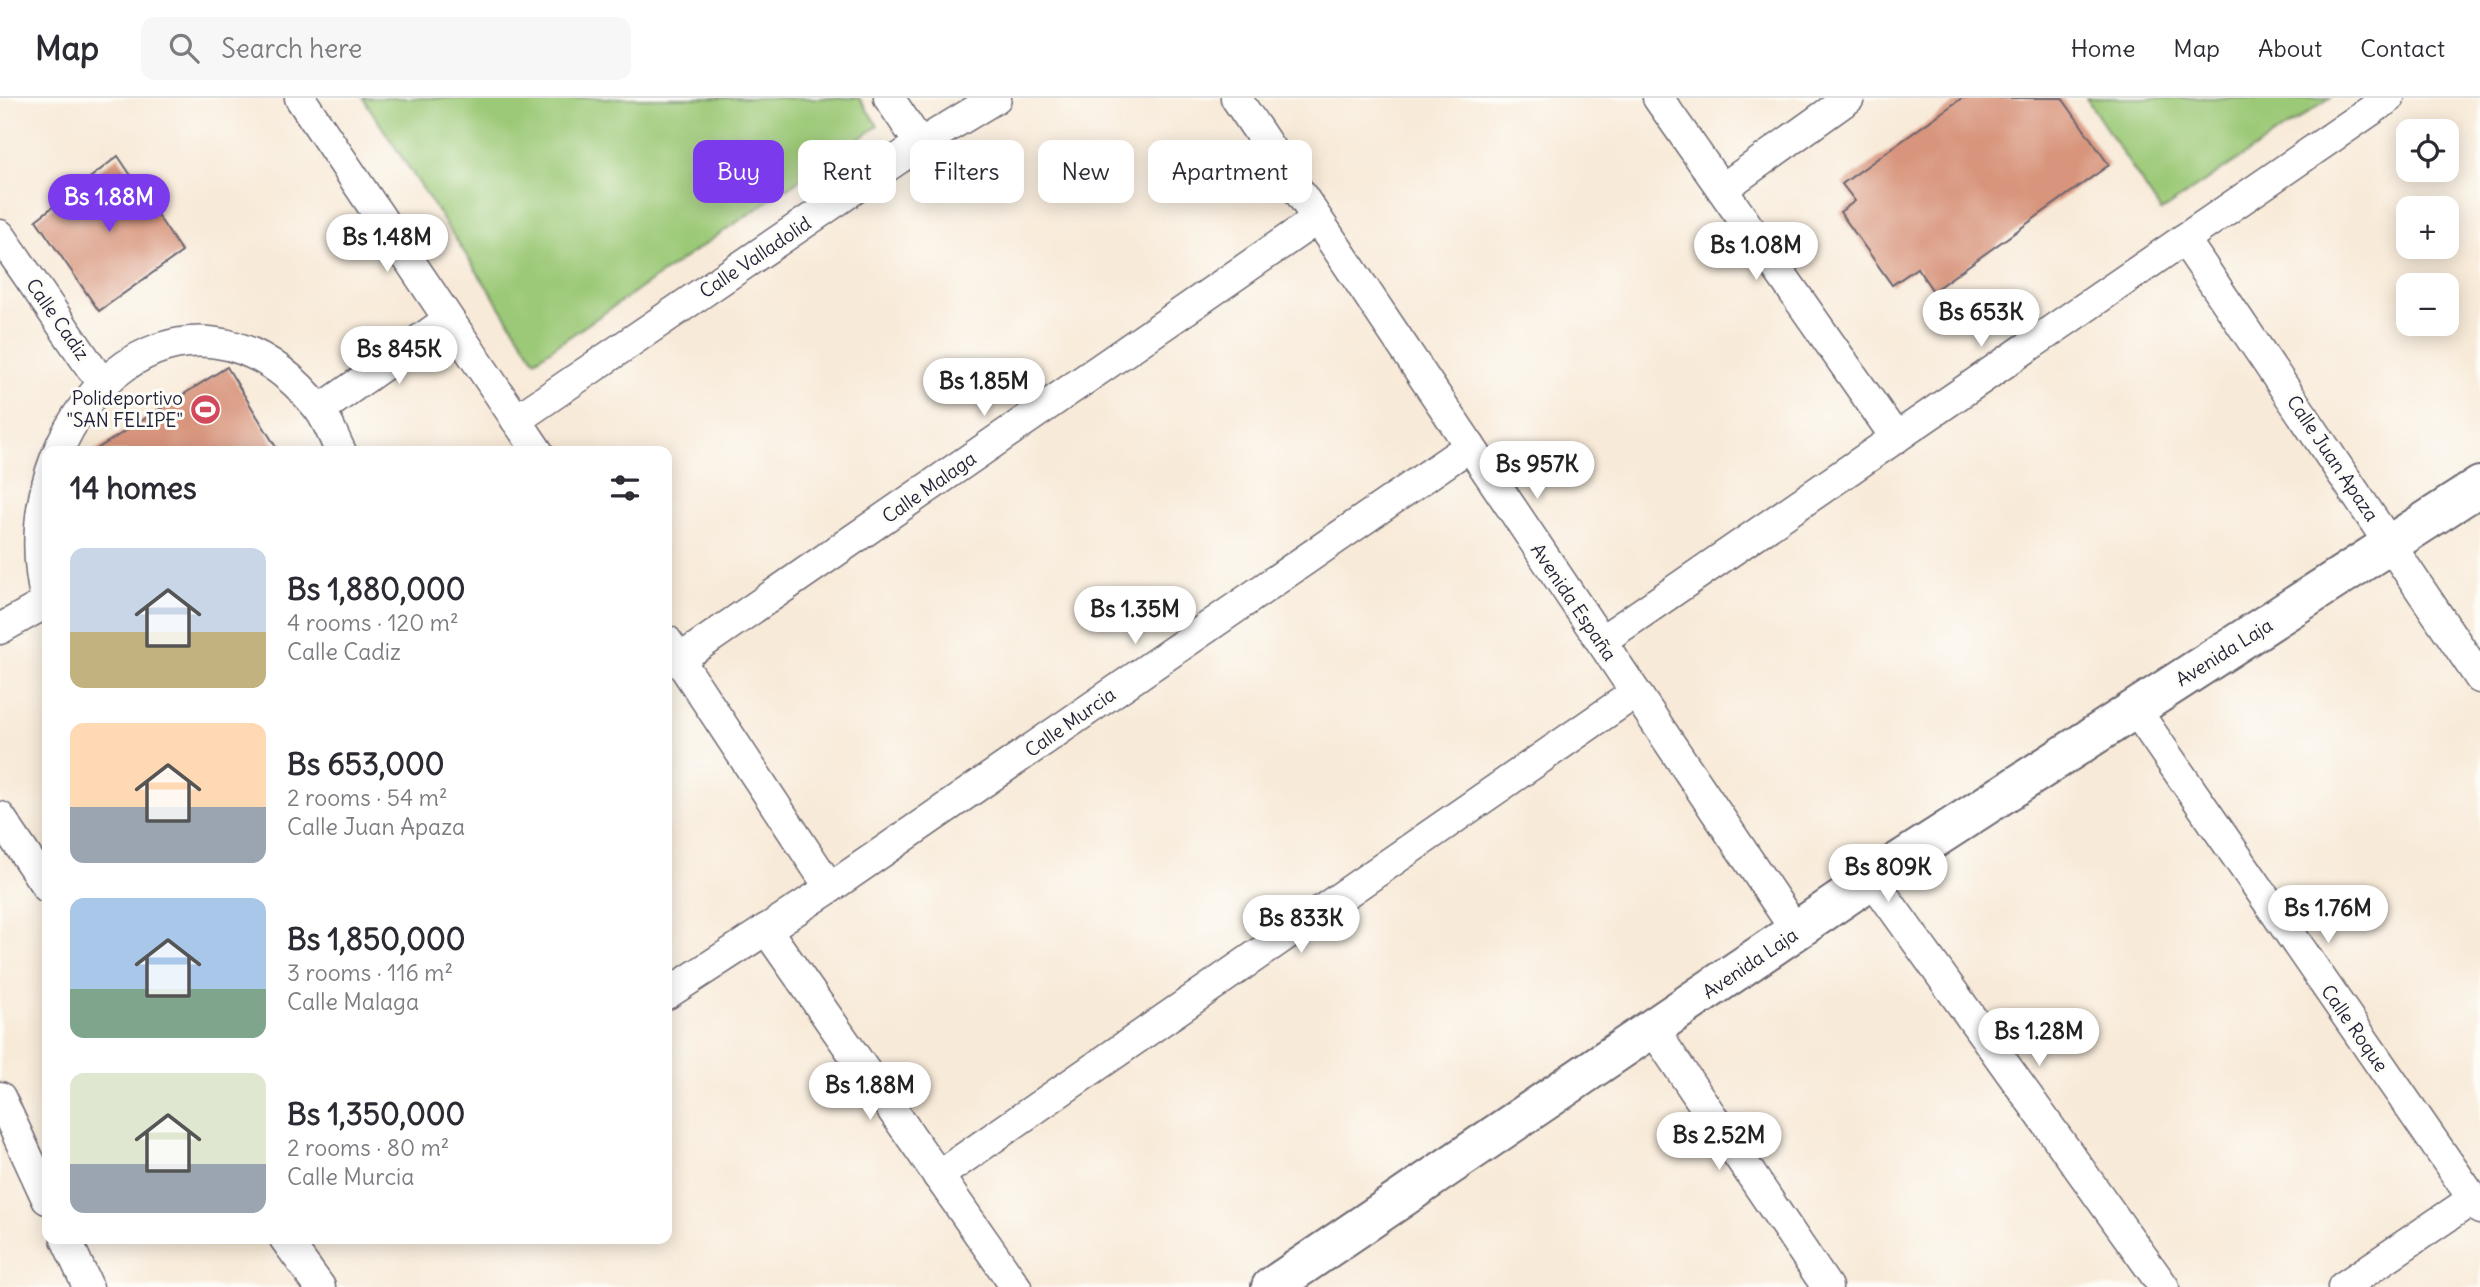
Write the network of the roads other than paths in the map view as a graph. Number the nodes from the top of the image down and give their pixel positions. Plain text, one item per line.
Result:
1 (300, 98) edge
2 (889, 98) edge
3 (996, 98) edge
4 (1658, 98) edge
5 (1849, 98) edge
6 (2389, 98) edge
7 (1240, 100) edge
8 (917, 140) edge
9 (927, 140) edge
10 (910, 151) edge
11 (1722, 189) junction
12 (1317, 219) junction
13 (0, 235) edge
14 (2184, 239) junction
15 (449, 320) junction
16 (92, 369) junction
17 (320, 410) junction
18 (516, 420) junction
19 (40, 428) dead end
20 (1896, 438) junction
21 (338, 446) edge
22 (534, 446) edge
23 (1470, 446) junction
24 (25, 464) dead end
25 (2480, 486) edge
26 (2392, 546) junction
27 (42, 594) edge
28 (42, 607) edge
29 (0, 629) edge
30 (1601, 641) junction
31 (673, 650) edge
32 (2480, 678) edge
33 (1635, 693) junction
34 (2135, 709) junction
35 (0, 817) edge
36 (1872, 879) junction
37 (42, 880) edge
38 (830, 888) junction
39 (766, 929) junction
40 (1796, 932) junction
41 (672, 991) edge
42 (1653, 1029) junction
43 (0, 1097) edge
44 (939, 1176) junction
45 (42, 1188) edge
46 (2476, 1204) edge
47 (68, 1244) edge
48 (299, 1244) edge
49 (88, 1287) edge
50 (320, 1287) edge
51 (1016, 1287) edge
52 (1271, 1287) edge
53 (1827, 1287) edge
54 (2164, 1287) edge
55 (2343, 1287) edge

1 - 15 street
2 - 8 street
3 - 9 street, Calle Valladolid
4 - 11 street
5 - 11 street
6 - 14 street
7 - 12 street, Avenida España
10 - 18 street, Calle Valladolid
11 - 20 street
12 - 23 street, Avenida España
12 - 31 street, Calle Malaga
13 - 16 street, Calle Cadiz
14 - 20 street
14 - 26 street, Calle Juan Apaza
15 - 17 street
15 - 18 street
16 - 17 street
16 - 19 street
17 - 21 street
18 - 22 street
20 - 30 street
23 - 30 street, Avenida España
23 - 38 street, Calle Murcia
24 - 27 street
25 - 26 street, Avenida Laja
26 - 32 street, Calle Juan Apaza
26 - 34 street, Avenida Laja
28 - 29 street
30 - 33 street, Avenida España
31 - 38 street
33 - 40 street, Avenida España
33 - 44 street
34 - 36 street, Avenida Laja
34 - 46 street, Calle Roque
35 - 37 street
36 - 40 street, Avenida Laja
36 - 54 street
38 - 39 street, Calle Murcia
39 - 41 street, Calle Murcia
39 - 44 street
40 - 42 street, Avenida Laja
42 - 52 street, Avenida Laja
42 - 53 street
43 - 45 street
44 - 51 street
46 - 55 street
47 - 49 street
48 - 50 street

